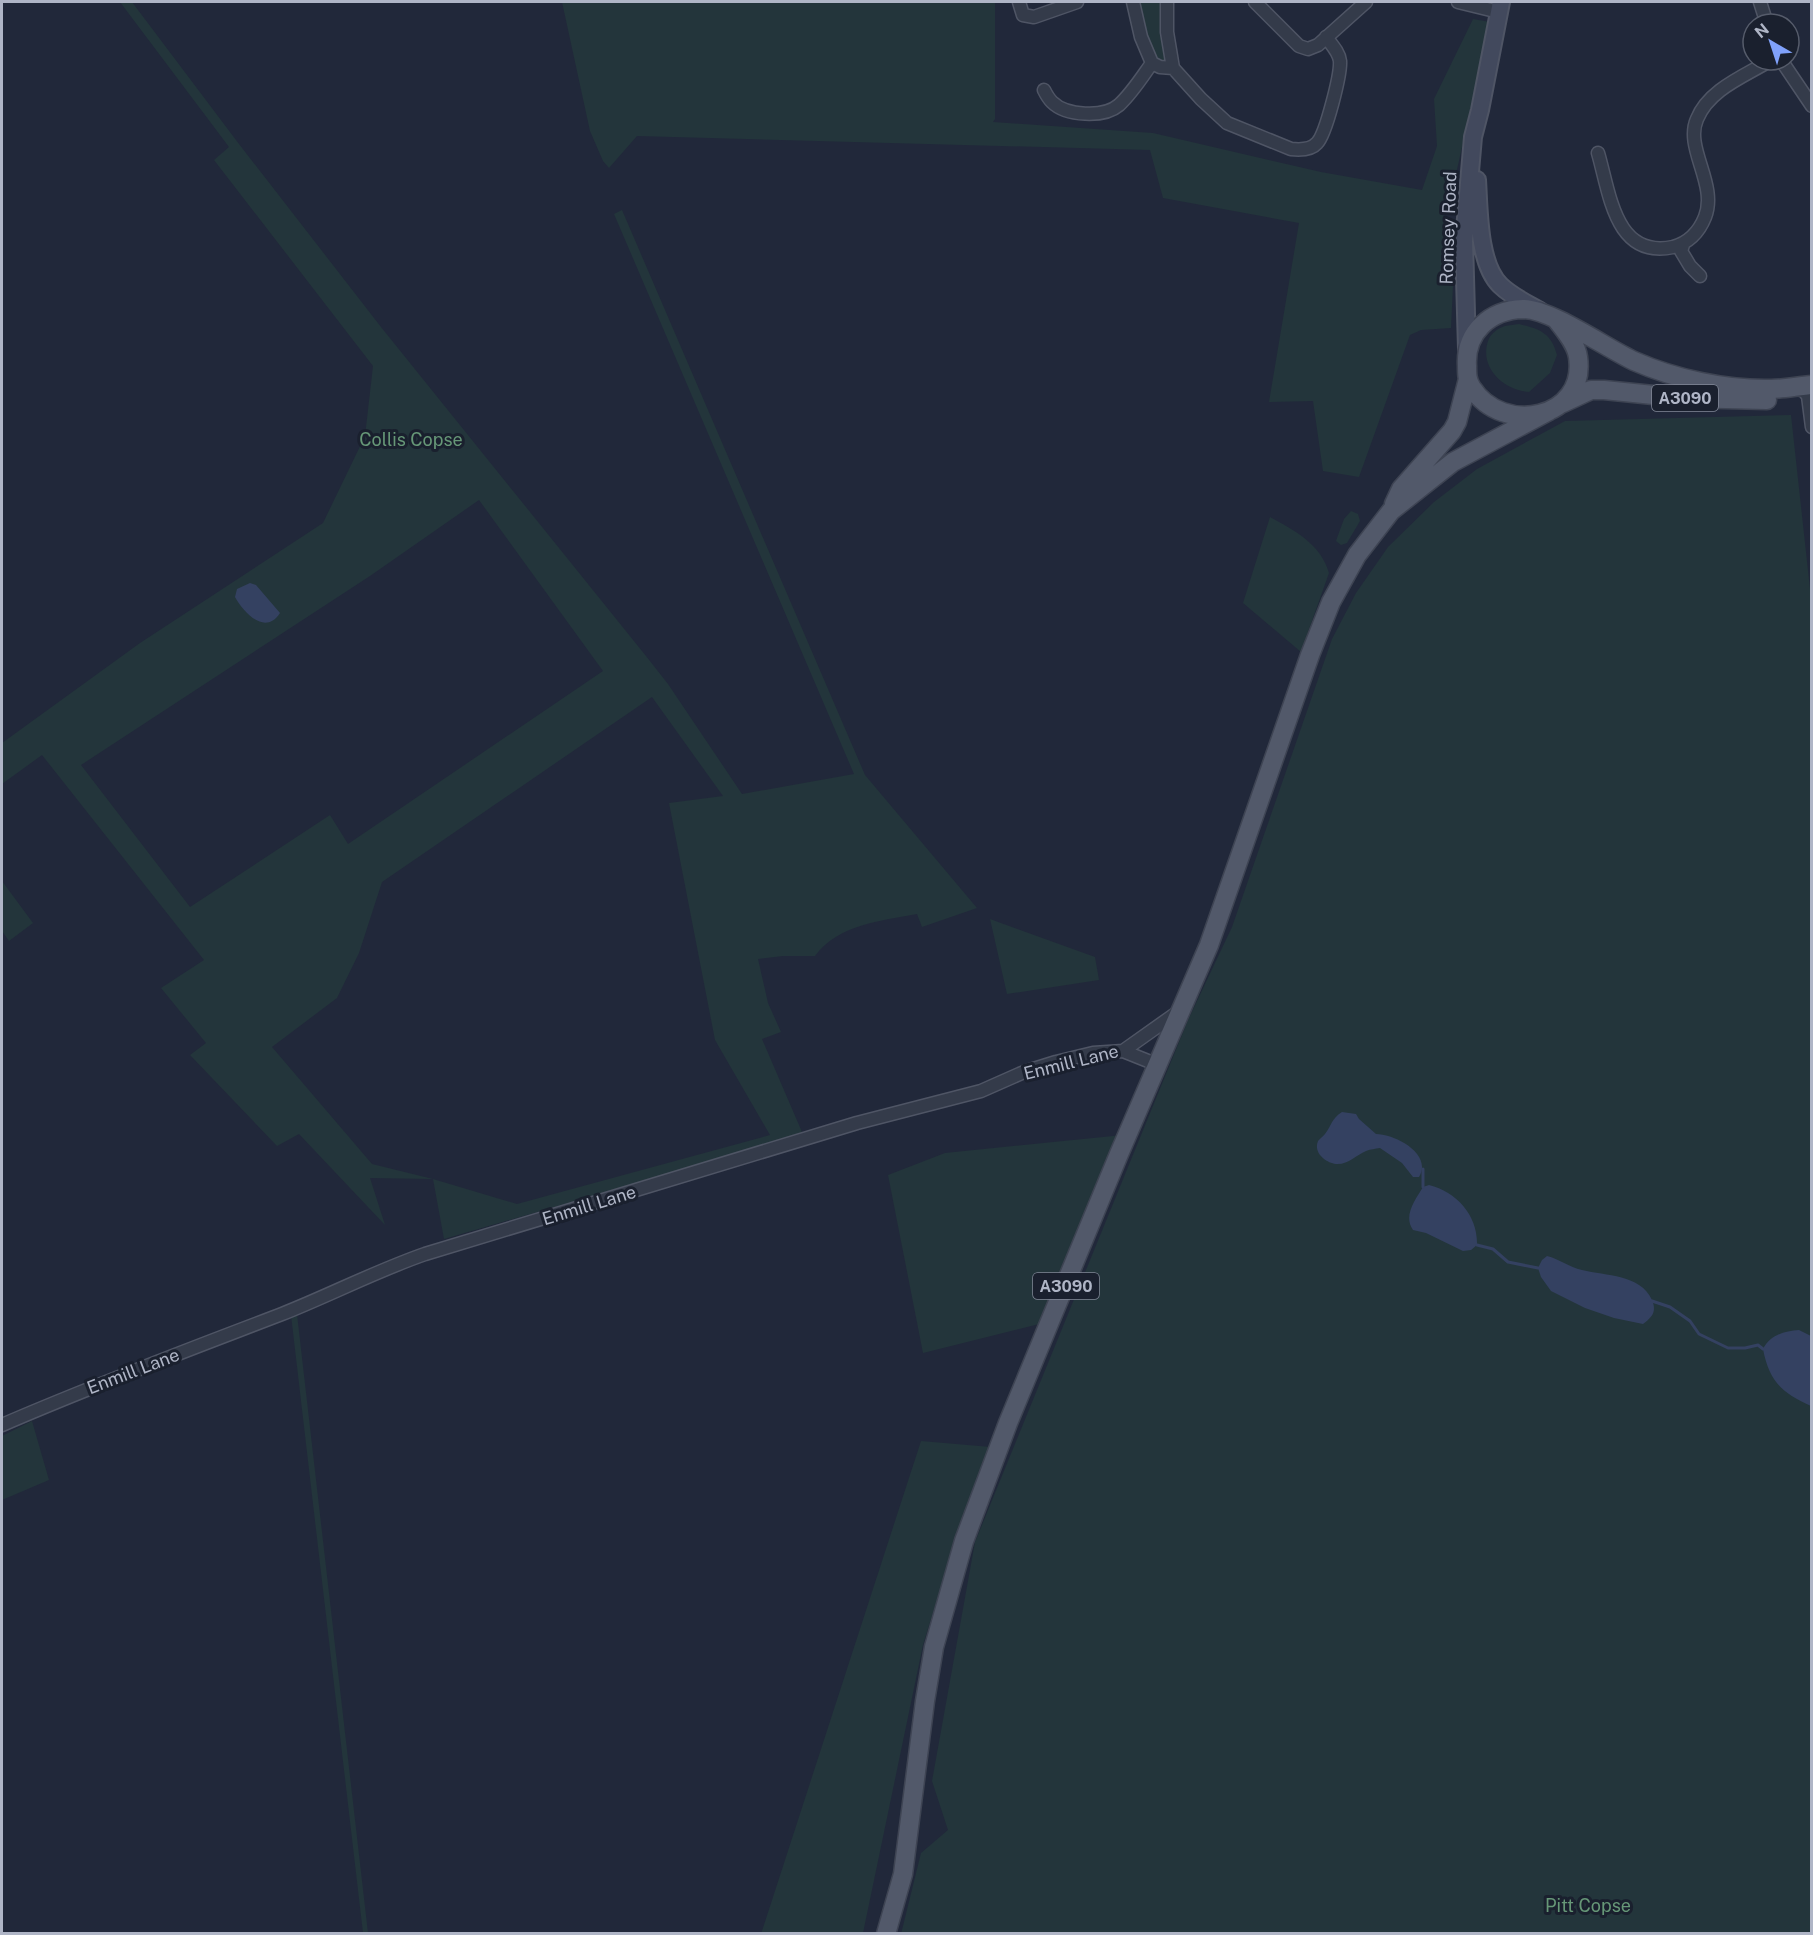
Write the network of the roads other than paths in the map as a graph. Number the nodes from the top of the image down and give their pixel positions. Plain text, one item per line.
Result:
1 (1019, 2) edge
2 (1077, 2) edge
3 (1133, 2) edge
4 (1167, 2) edge
5 (1255, 2) edge
6 (1366, 2) edge
7 (1458, 2) edge
8 (1500, 7) edge
9 (1326, 37) junction
10 (1152, 63) junction
11 (1173, 68) junction
12 (1751, 72) edge
13 (1789, 72) edge
14 (1044, 90) dead end
15 (1812, 106) edge
16 (1480, 110) junction
17 (1599, 153) dead end
18 (1683, 244) junction
19 (1700, 276) dead end
20 (1549, 316) junction
21 (1467, 349) junction
22 (1468, 379) junction
23 (1810, 392) edge
24 (1556, 407) junction
25 (1812, 427) edge
26 (1391, 512) junction
27 (1182, 1010) junction
28 (1123, 1051) junction
29 (1158, 1065) junction
30 (2, 1425) edge
31 (886, 1934) edge

1 - 2 street
3 - 10 street
4 - 11 street
5 - 9 street
6 - 9 street
7 - 8 street
8 - 16 main road, Romsey Road
9 - 11 street
10 - 11 street
10 - 14 street
12 - 18 street
13 - 15 street
16 - 20 main road, Romsey Road
16 - 21 main road, Romsey Road
17 - 18 street
18 - 19 street
20 - 21 main road
20 - 23 main road, A3090
20 - 24 main road
21 - 22 main road
22 - 24 main road
22 - 26 main road, A3090
23 - 24 main road, A3090
23 - 25 street
24 - 26 main road, A3090
26 - 27 main road, A3090
27 - 28 street, Enmill Lane
27 - 29 main road, A3090
28 - 29 street
28 - 30 street, Enmill Lane
29 - 31 main road, A3090

